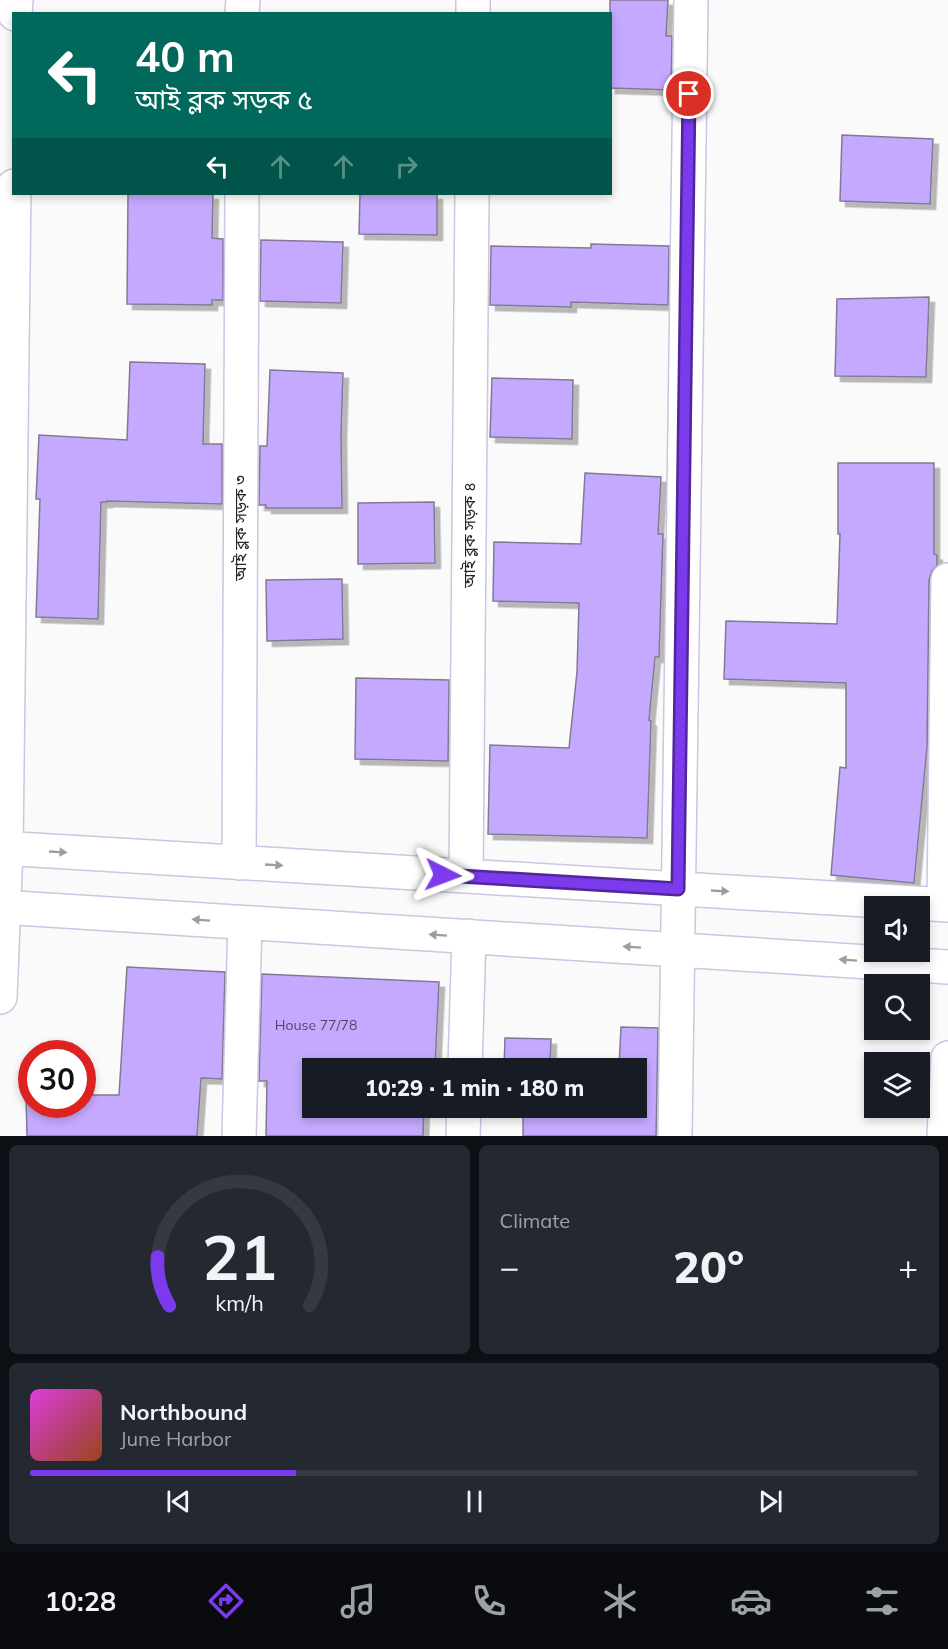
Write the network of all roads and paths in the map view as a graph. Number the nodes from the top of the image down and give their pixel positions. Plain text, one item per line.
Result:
1 (691, 0) edge
2 (14, 195) edge
3 (242, 195) edge
4 (472, 195) edge
5 (948, 580) edge
6 (3, 848) edge
7 (238, 863) junction
8 (466, 876) junction
9 (678, 889) junction
10 (946, 905) edge
11 (2, 908) edge
12 (245, 923) junction
13 (469, 936) junction
14 (677, 950) junction
15 (948, 967) edge
16 (0, 997) edge
17 (465, 1058) edge
18 (948, 1058) edge
19 (464, 1118) edge
20 (239, 1136) edge
21 (463, 1136) edge
22 (675, 1136) edge
23 (944, 1136) edge

1 - 9 street
2 - 6 street
3 - 7 street, আই ব্লক সড়ক ৩
4 - 8 street, আই ব্লক সড়ক ৪
5 - 10 street
6 -> 7 street
6 - 11 street
7 -> 8 street
8 - 9 street
9 -> 10 street
9 - 14 street
12 -> 11 street
11 - 16 street
13 -> 12 street
12 - 20 street
14 -> 13 street
13 - 17 street
15 -> 14 street
14 - 22 street
18 - 23 street
19 - 21 street

